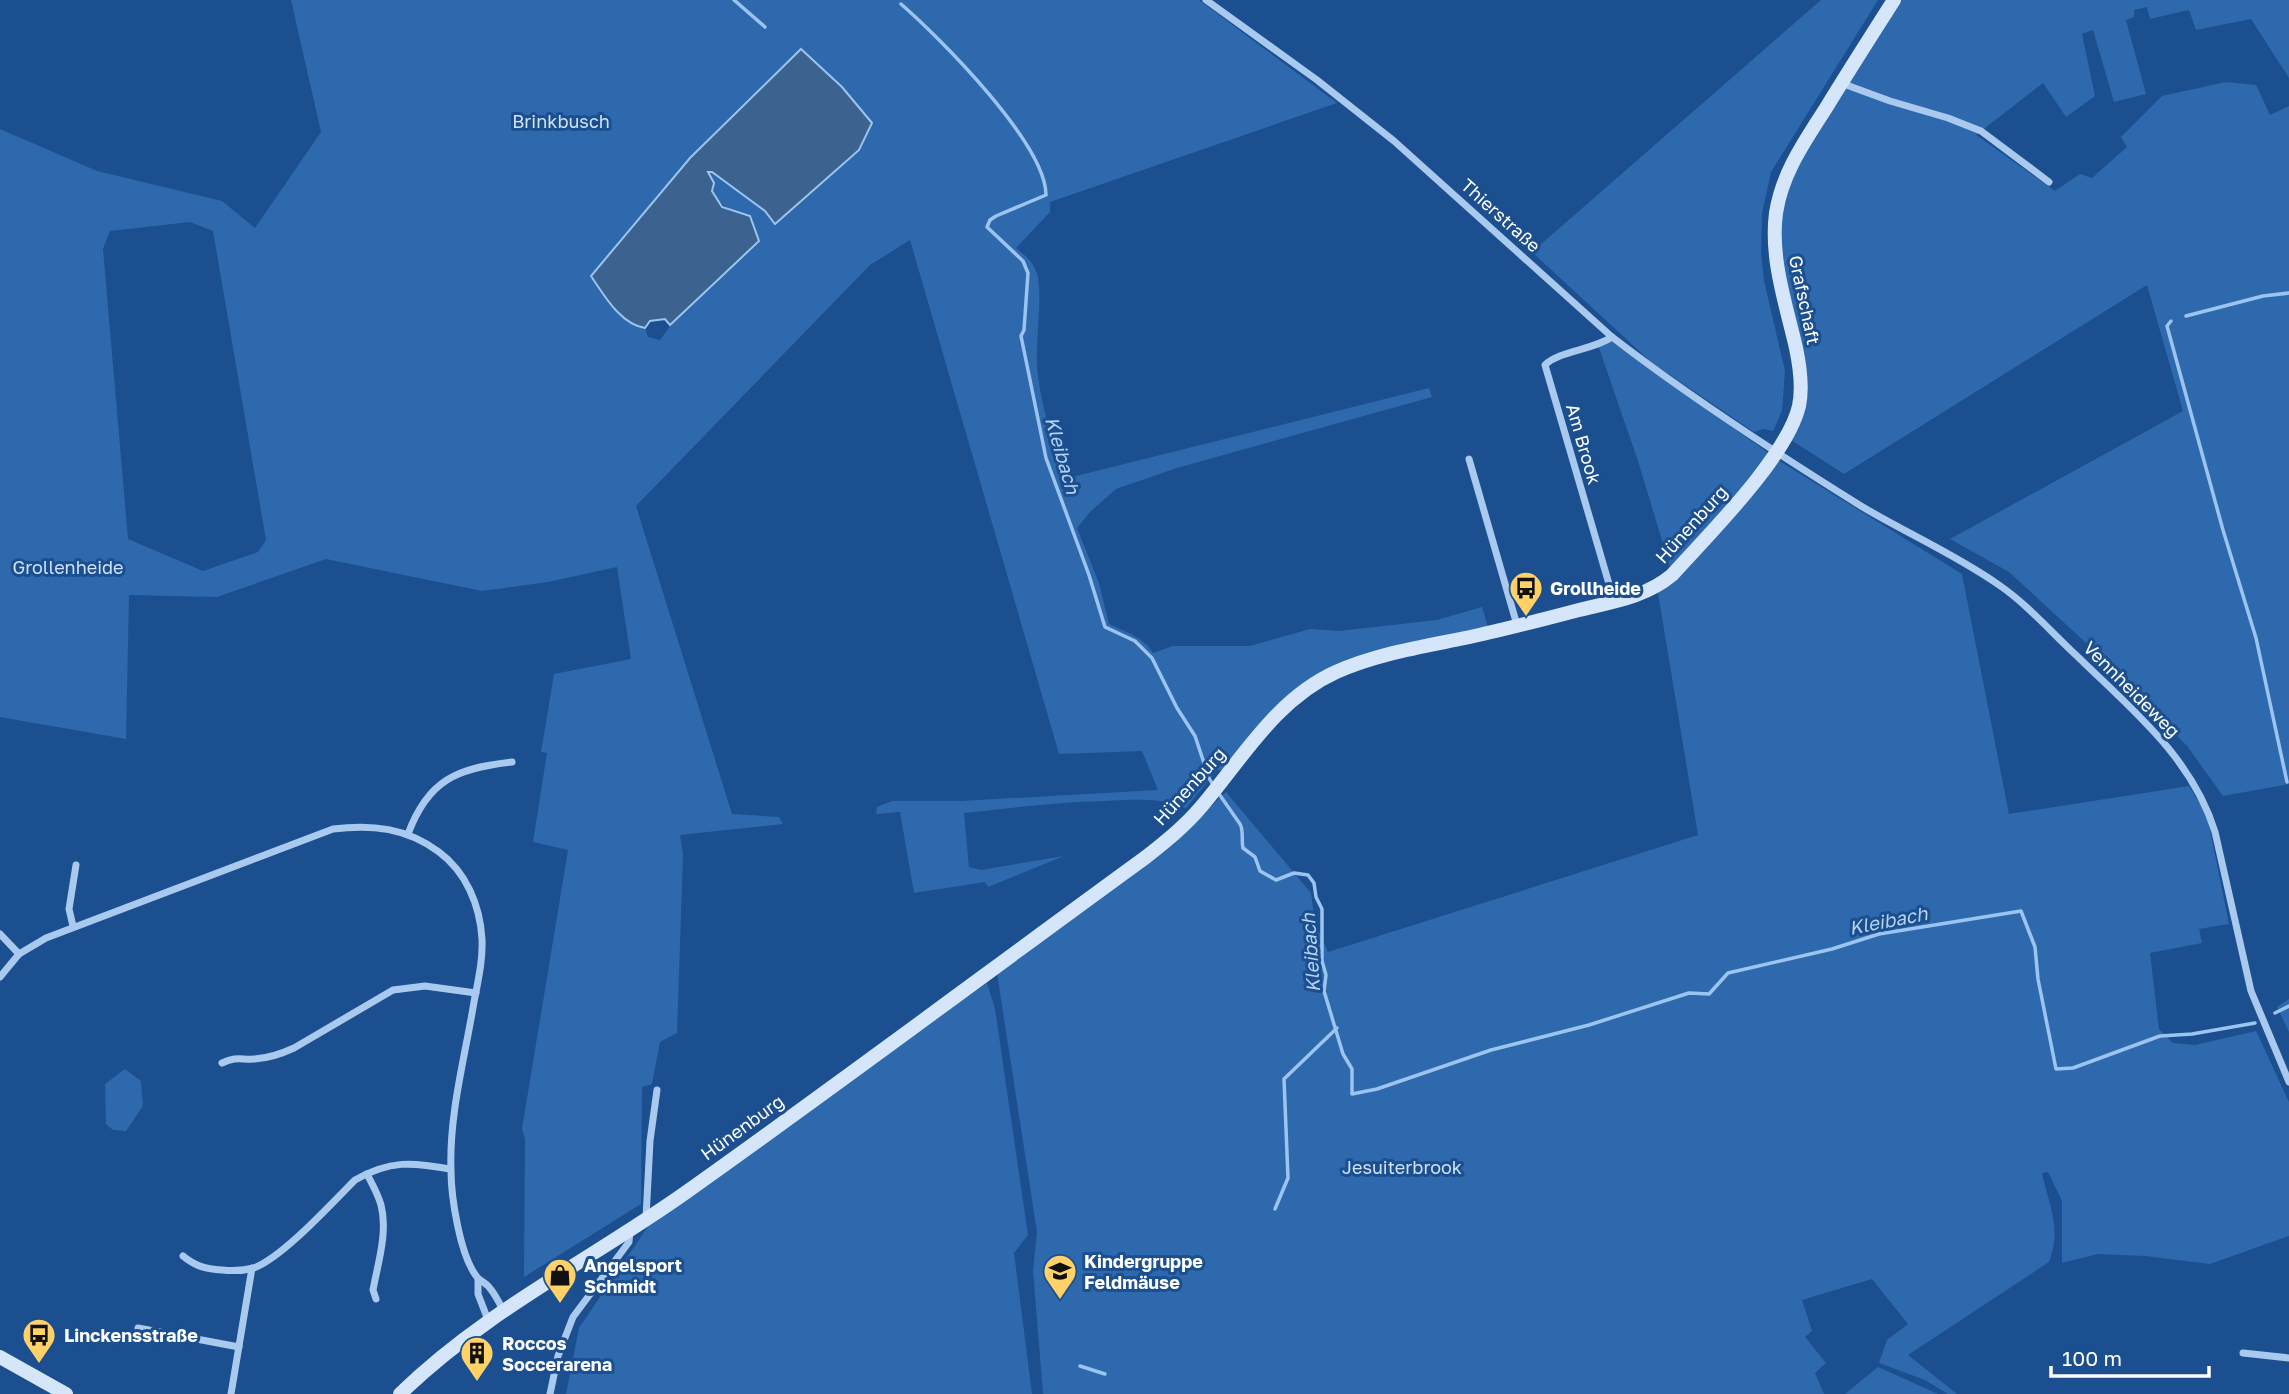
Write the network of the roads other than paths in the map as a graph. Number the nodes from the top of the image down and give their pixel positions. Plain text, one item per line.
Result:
1 (1206, 0) edge
2 (1894, 0) edge
3 (1841, 83) junction
4 (2049, 182) dead end
5 (1612, 337) junction
6 (1777, 452) junction
7 (1469, 459) dead end
8 (1614, 601) junction
9 (1517, 626) junction
10 (512, 762) dead end
11 (408, 834) junction
12 (76, 865) dead end
13 (73, 926) junction
14 (0, 934) edge
15 (19, 954) junction
16 (0, 977) edge
17 (476, 993) junction
18 (222, 1063) dead end
19 (2289, 1082) edge
20 (657, 1090) dead end
21 (450, 1169) junction
22 (367, 1174) junction
23 (646, 1219) junction
24 (630, 1230) junction
25 (183, 1256) dead end
26 (252, 1268) junction
27 (478, 1279) junction
28 (376, 1299) dead end
29 (503, 1310) junction
30 (488, 1320) junction
31 (138, 1328) dead end
32 (239, 1346) junction
33 (2242, 1353) dead end
34 (0, 1357) edge
35 (2289, 1358) edge
36 (66, 1394) edge
37 (231, 1394) edge
38 (400, 1394) edge
39 (550, 1394) edge

1 - 5 street, Thierstraße
2 - 3 street, Grafschaft
3 - 4 street
3 - 6 street, Grafschaft
5 - 6 street, Thierstraße
5 - 8 street, Am Brook
6 - 8 street, Hünenburg
6 - 19 street, Vennheideweg
7 - 9 street
8 - 9 street, Hünenburg
9 - 23 street, Hünenburg
10 - 11 street
11 - 13 street
11 - 17 street
12 - 13 street
13 - 15 street
14 - 15 street
15 - 16 street
17 - 18 street
17 - 21 street
20 - 23 street
21 - 22 street
21 - 27 street
22 - 26 street
22 - 28 street
23 - 24 street, Hünenburg
24 - 29 street, Hünenburg
24 - 39 street, Hünenburg
25 - 26 street
26 - 32 street
27 - 29 street
27 - 30 street
29 - 30 street, Hünenburg
30 - 38 street, Hünenburg
31 - 32 street
32 - 37 street
33 - 35 street
34 - 36 street

